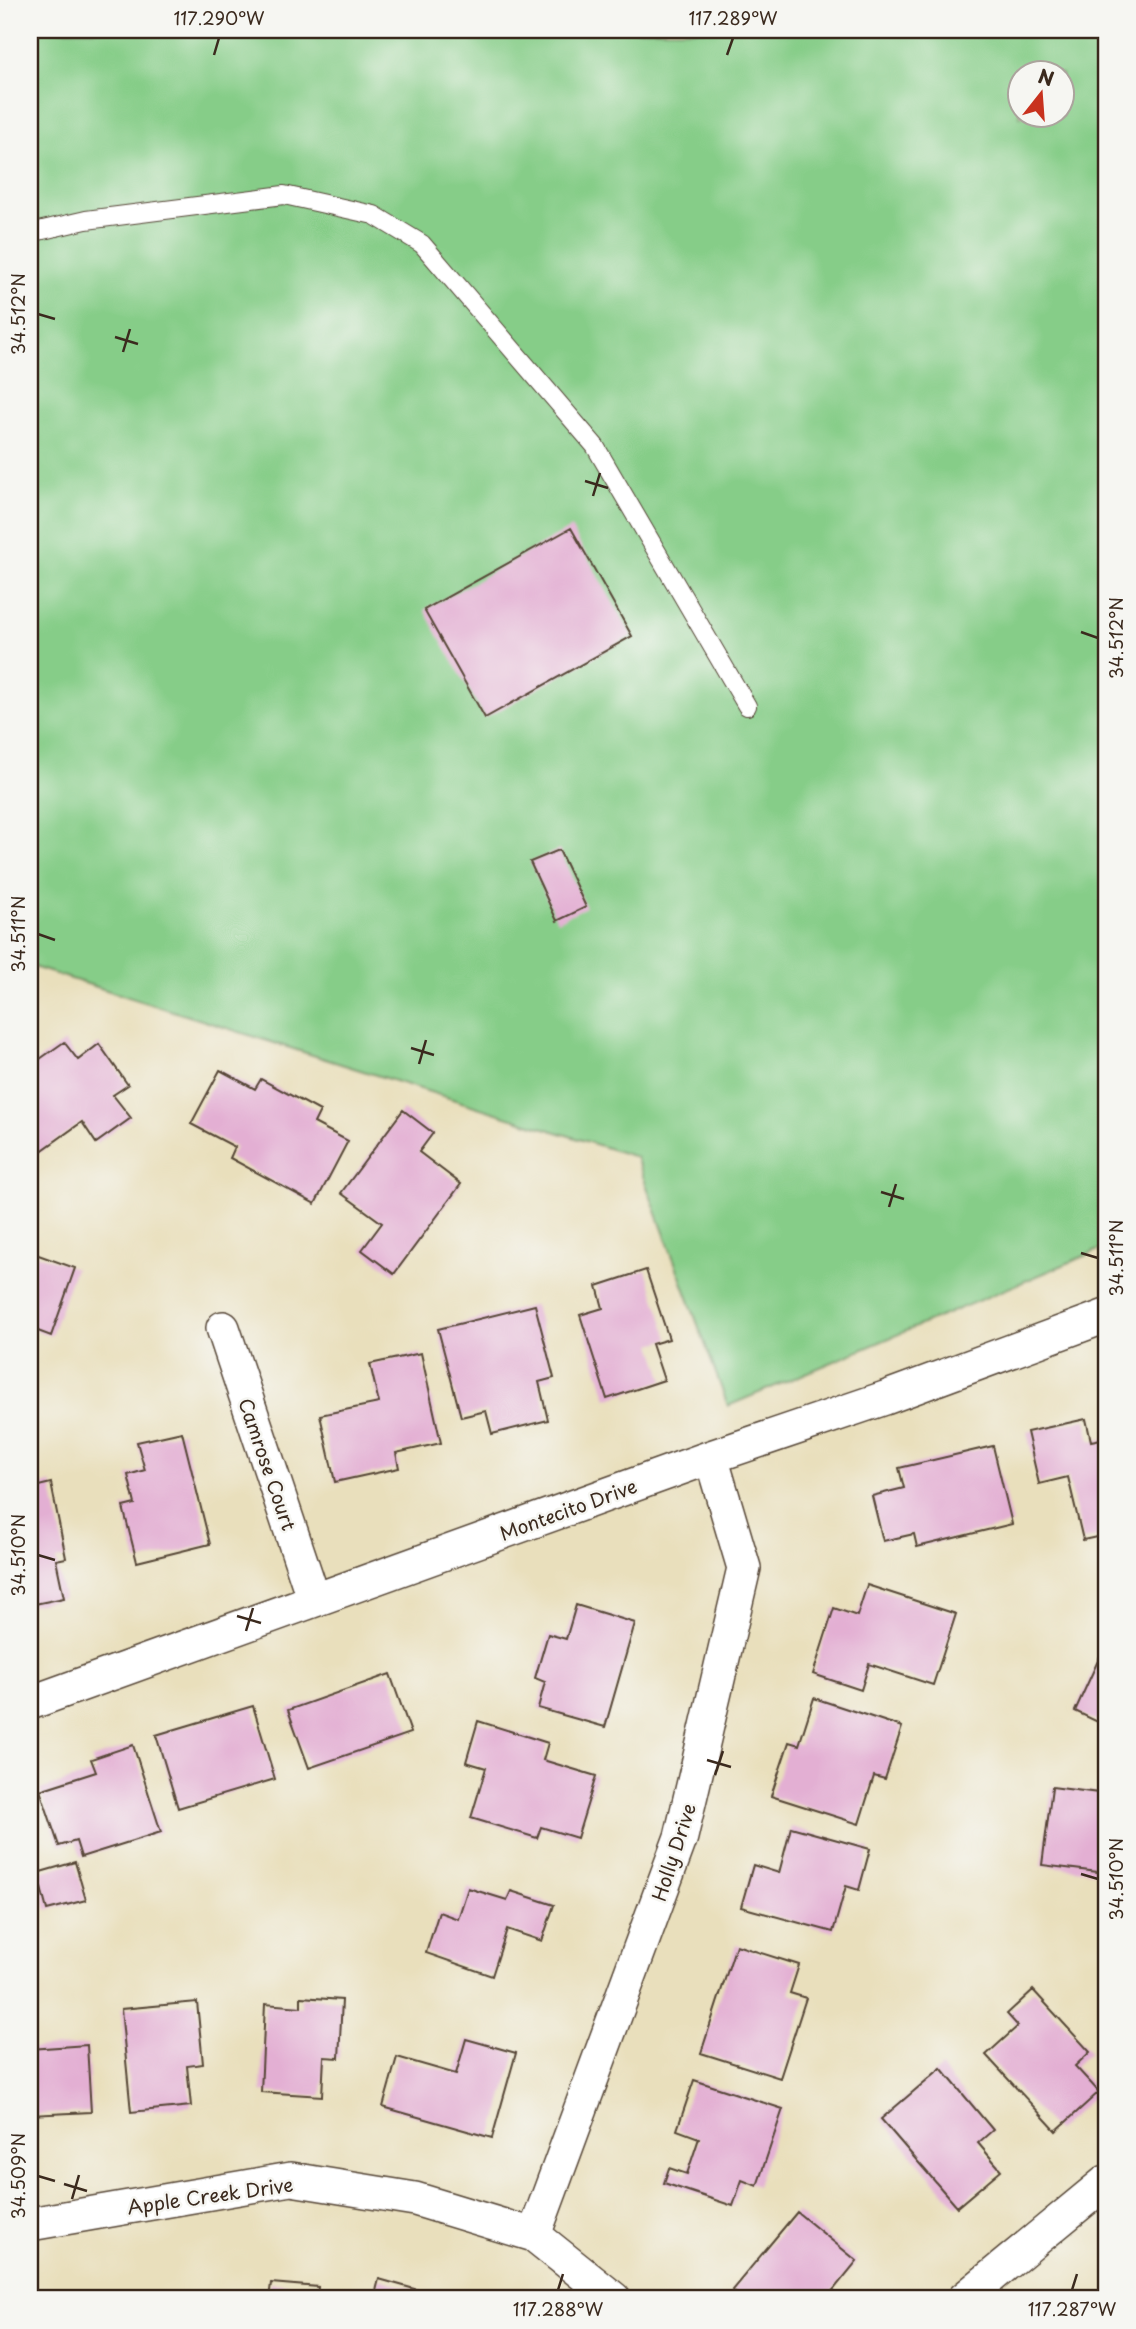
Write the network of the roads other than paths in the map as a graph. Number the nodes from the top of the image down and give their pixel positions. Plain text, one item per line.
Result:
1 (30, 233) edge
2 (747, 706) dead end
3 (1106, 1316) edge
4 (223, 1328) dead end
5 (712, 1457) junction
6 (314, 1600) junction
7 (30, 1703) edge
8 (1106, 2182) edge
9 (30, 2224) edge
10 (534, 2235) junction
11 (614, 2299) edge
12 (964, 2299) edge

1 - 2 lane
3 - 5 street, Montecito Drive
4 - 6 street, Camrose Court
5 - 6 street, Montecito Drive
5 - 10 street, Holly Drive
6 - 7 street, Montecito Drive
8 - 12 street
9 - 10 street, Apple Creek Drive
10 - 11 street, Apple Creek Drive

